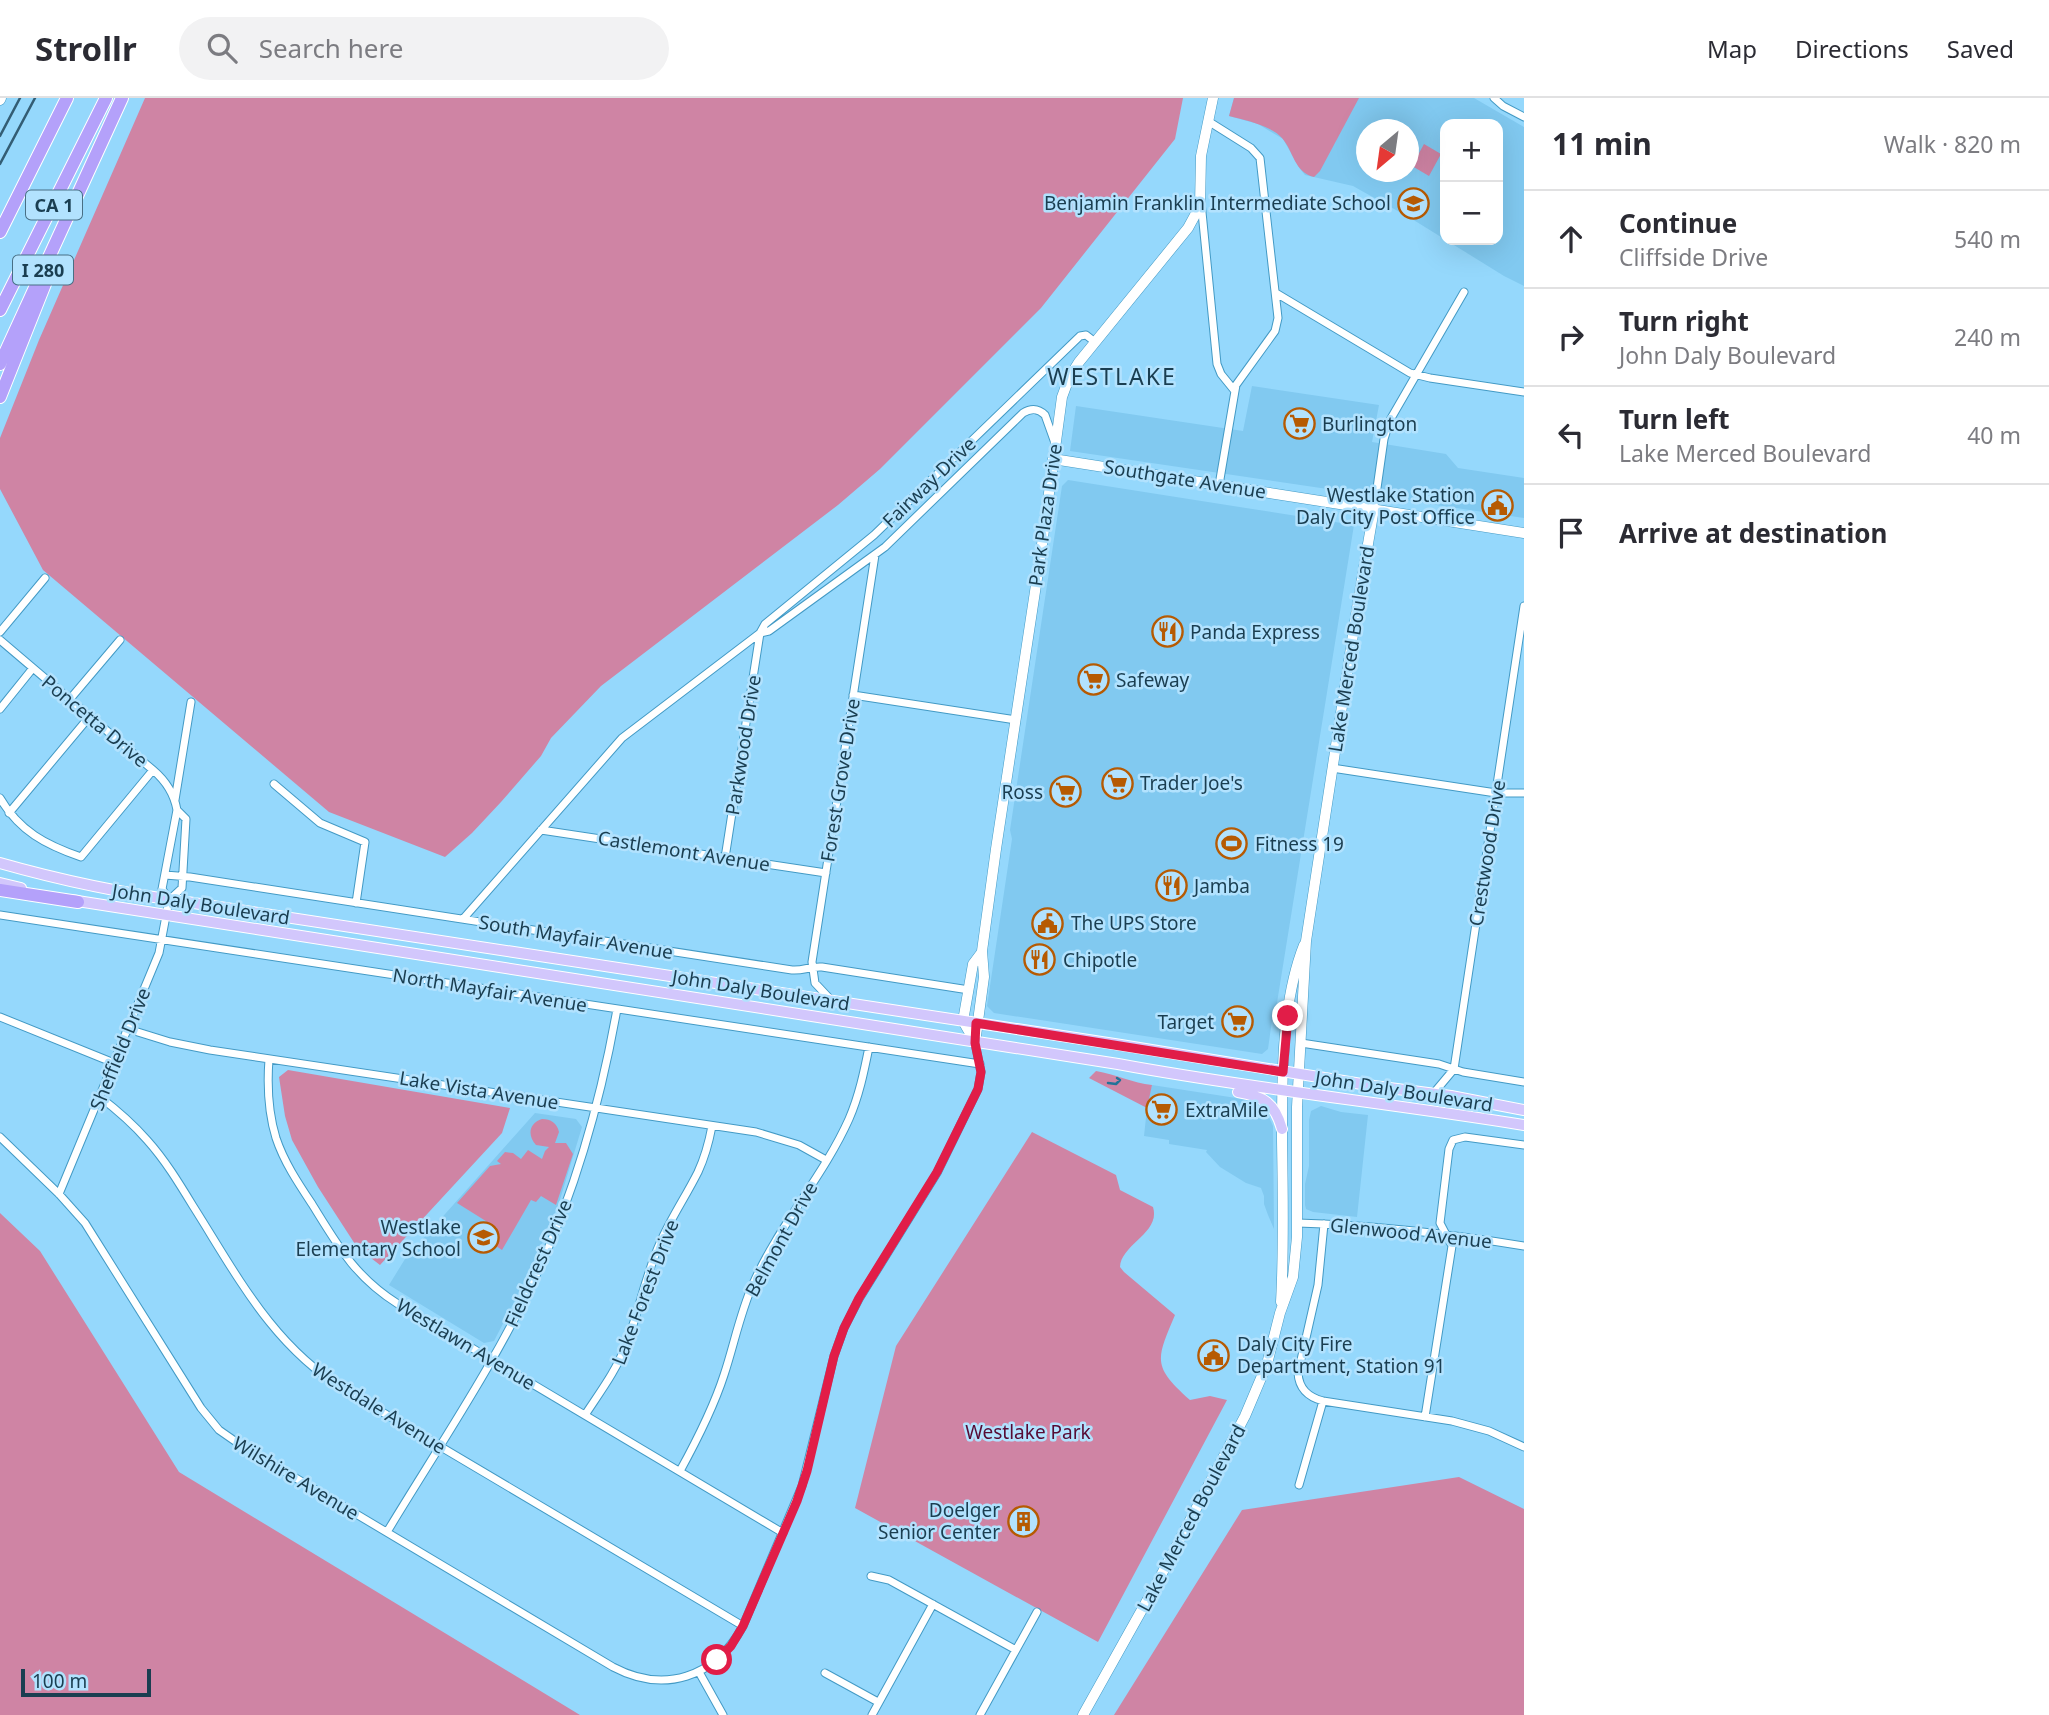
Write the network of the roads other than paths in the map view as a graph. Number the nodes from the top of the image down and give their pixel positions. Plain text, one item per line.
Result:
1 (66, 98) edge
2 (106, 98) edge
3 (122, 98) edge
4 (1213, 98) edge
5 (1494, 98) edge
6 (1524, 117) edge
7 (1208, 121) junction
8 (86, 176) junction
9 (1200, 198) junction
10 (0, 232) edge
11 (1464, 292) dead end
12 (1276, 293) junction
13 (0, 310) edge
14 (1095, 342) junction
15 (0, 364) edge
16 (1417, 375) junction
17 (1234, 390) junction
18 (1524, 392) edge
19 (0, 397) edge
20 (1055, 444) junction
21 (1053, 459) junction
22 (1219, 485) junction
23 (1374, 509) junction
24 (1524, 533) edge
25 (875, 555) junction
26 (45, 578) dead end
27 (1524, 606) edge
28 (0, 632) edge
29 (760, 633) junction
30 (0, 640) edge
31 (120, 640) dead end
32 (33, 668) junction
33 (853, 695) junction
34 (70, 699) junction
35 (191, 702) dead end
36 (0, 709) edge
37 (90, 716) junction
38 (1016, 720) junction
39 (1332, 768) junction
40 (153, 770) junction
41 (274, 784) dead end
42 (1496, 793) junction
43 (1524, 793) edge
44 (0, 798) edge
45 (175, 800) junction
46 (177, 810) junction
47 (9, 813) junction
48 (541, 830) junction
49 (725, 858) junction
50 (0, 863) edge
51 (826, 873) junction
52 (164, 875) junction
53 (183, 876) junction
54 (0, 883) edge
55 (0, 890) edge
56 (169, 900) junction
57 (78, 902) junction
58 (356, 903) junction
59 (0, 915) edge
60 (166, 915) junction
61 (463, 919) junction
62 (162, 940) junction
63 (1306, 941) junction
64 (982, 951) junction
65 (812, 966) junction
66 (969, 990) junction
67 (831, 1000) junction
68 (617, 1009) junction
69 (0, 1017) edge
70 (963, 1021) junction
71 (976, 1023) junction
72 (128, 1029) junction
73 (975, 1043) junction
74 (1301, 1043) junction
75 (869, 1047) junction
76 (269, 1059) junction
77 (114, 1063) junction
78 (980, 1064) junction
79 (1454, 1069) junction
80 (1283, 1072) junction
81 (1161, 1073) junction
82 (1299, 1074) junction
83 (1524, 1082) edge
84 (1282, 1091) junction
85 (1298, 1094) junction
86 (1433, 1094) junction
87 (100, 1097) junction
88 (596, 1108) junction
89 (1524, 1110) edge
90 (1524, 1125) edge
91 (712, 1126) junction
92 (1282, 1129) junction
93 (0, 1137) edge
94 (1524, 1145) edge
95 (826, 1160) junction
96 (59, 1194) junction
97 (1283, 1207) junction
98 (1298, 1223) junction
99 (1324, 1224) junction
100 (1446, 1236) junction
101 (1524, 1246) edge
102 (1283, 1253) junction
103 (1280, 1313) junction
104 (491, 1359) junction
105 (1323, 1401) junction
106 (585, 1415) junction
107 (1425, 1416) junction
108 (439, 1446) junction
109 (1524, 1447) edge
110 (680, 1471) junction
111 (1298, 1485) dead end
112 (387, 1532) junction
113 (783, 1533) junction
114 (871, 1576) dead end
115 (933, 1604) junction
116 (1037, 1612) dead end
117 (743, 1626) junction
118 (1016, 1650) junction
119 (699, 1672) junction
120 (825, 1673) dead end
121 (878, 1702) junction
122 (723, 1715) edge
123 (872, 1715) edge
124 (980, 1715) edge
125 (1083, 1715) edge

1 - 10 highway, I 280
2 - 13 highway, CA 1
3 - 8 highway, I 280
4 - 7 street, Park Plaza Drive
5 - 6 street
7 - 9 street, Park Plaza Drive
7 - 12 street
8 - 15 highway, I 280
8 - 19 highway
9 - 14 street, Park Plaza Drive
9 - 17 street
11 - 16 street, Lake Merced Boulevard
12 - 16 street
12 - 17 street
14 - 20 street, Park Plaza Drive
14 - 29 street, Fairway Drive
16 - 18 street
16 - 23 street, Lake Merced Boulevard
17 - 22 street
20 - 21 street, Park Plaza Drive
20 - 25 street, Fairway Drive
21 - 22 street, Southgate Avenue
21 - 38 street, Park Plaza Drive
22 - 23 street, Southgate Avenue
23 - 24 street, Southgate Avenue
23 - 39 street, Lake Merced Boulevard
25 - 29 street, Fairway Drive
25 - 33 street, Forest Grove Drive
26 - 28 street
27 - 42 street, Crestwood Drive
29 - 48 street, Fairway Drive
29 - 49 street, Parkwood Drive
30 - 32 street, Poncetta Drive
31 - 34 street
32 - 34 street, Poncetta Drive
32 - 36 street
33 - 38 street
33 - 51 street, Forest Grove Drive
34 - 37 street, Poncetta Drive
35 - 45 street
37 - 40 street, Poncetta Drive
37 - 47 street
38 - 64 street, Park Plaza Drive
39 - 42 street
39 - 63 street, Lake Merced Boulevard
40 - 45 street, Poncetta Drive
40 - 47 street
41 - 58 street
42 - 43 street
42 - 79 street, Crestwood Drive
44 - 47 street
45 - 46 street, Poncetta Drive
46 - 52 street, Poncetta Drive
46 - 53 street, Poncetta Drive
48 - 49 street, Castlemont Avenue
48 - 61 street, Fairway Drive
49 - 51 street, Castlemont Avenue
50 - 56 main road, John Daly Boulevard
51 - 65 street, Forest Grove Drive
52 - 53 street, South Mayfair Avenue
52 - 56 street, Poncetta Drive
53 - 56 street, Poncetta Drive
53 - 58 street, South Mayfair Avenue
54 - 57 main road, John Daly Boulevard
55 - 57 highway
56 - 60 street, Sheffield Drive
56 - 67 main road, John Daly Boulevard
57 - 60 main road, John Daly Boulevard
58 - 61 street, South Mayfair Avenue
59 - 62 street, North Mayfair Avenue
60 - 62 street, Sheffield Drive
60 - 73 main road, John Daly Boulevard
61 - 65 street, South Mayfair Avenue
62 - 68 street, North Mayfair Avenue
62 - 72 street, Sheffield Drive
63 - 74 street, Lake Merced Boulevard
63 - 80 street, Lake Merced Boulevard
64 - 66 street, Park Plaza Drive
64 - 71 street, Park Plaza Drive
65 - 66 street, South Mayfair Avenue
65 - 67 street
66 - 70 street, Park Plaza Drive
67 - 70 main road, John Daly Boulevard
68 - 75 street, North Mayfair Avenue
68 - 88 street, Fieldcrest Drive
69 - 77 street
70 - 71 main road, John Daly Boulevard
70 - 73 street
71 - 73 street, Park Plaza Drive
71 - 80 main road, John Daly Boulevard
72 - 76 street, Lake Vista Avenue
72 - 77 street, Sheffield Drive
73 - 78 street
73 - 81 main road, John Daly Boulevard
74 - 79 street
74 - 82 street, Lake Merced Boulevard
75 - 78 street, North Mayfair Avenue
75 - 95 street, Belmont Drive
76 - 88 street, Lake Vista Avenue
76 - 104 street, Westlawn Avenue
77 - 87 street, Sheffield Drive
78 - 113 street
79 - 83 street
79 - 86 street
80 - 82 main road, John Daly Boulevard
80 - 84 street, Lake Merced Boulevard
81 - 84 main road, John Daly Boulevard
81 - 92 main road
82 - 85 street, Lake Merced Boulevard
82 - 86 main road, John Daly Boulevard
84 - 85 main road, John Daly Boulevard
84 - 92 street, Lake Merced Boulevard
85 - 90 main road, John Daly Boulevard
85 - 98 street, Lake Merced Boulevard
86 - 89 main road, John Daly Boulevard
87 - 96 street, Sheffield Drive
87 - 108 street, Westdale Avenue
88 - 91 street, Lake Vista Avenue
88 - 104 street, Fieldcrest Drive
91 - 95 street, Lake Vista Avenue
91 - 106 street, Lake Forest Drive
92 - 97 street, Lake Merced Boulevard
93 - 96 street, Wilshire Avenue
94 - 100 street
95 - 110 street, Belmont Drive
96 - 112 street, Wilshire Avenue
97 - 98 street
97 - 102 street, Lake Merced Boulevard
98 - 99 street, Glenwood Avenue
98 - 102 street
98 - 103 street, Lake Merced Boulevard
99 - 100 street, Glenwood Avenue
99 - 105 street
100 - 101 street, Glenwood Avenue
100 - 107 street
102 - 103 street, Lake Merced Boulevard
103 - 125 street, Lake Merced Boulevard
104 - 106 street, Westlawn Avenue
104 - 108 street, Fieldcrest Drive
105 - 107 street
105 - 111 street
106 - 110 street, Westlawn Avenue
107 - 109 street
108 - 112 street, Fieldcrest Drive
108 - 117 street, Westdale Avenue
110 - 113 street, Westlawn Avenue
112 - 119 street, Wilshire Avenue
113 - 117 street
114 - 115 street
115 - 118 street
115 - 121 street
116 - 118 street
117 - 119 street
118 - 124 street
119 - 122 street
120 - 121 street
121 - 123 street

